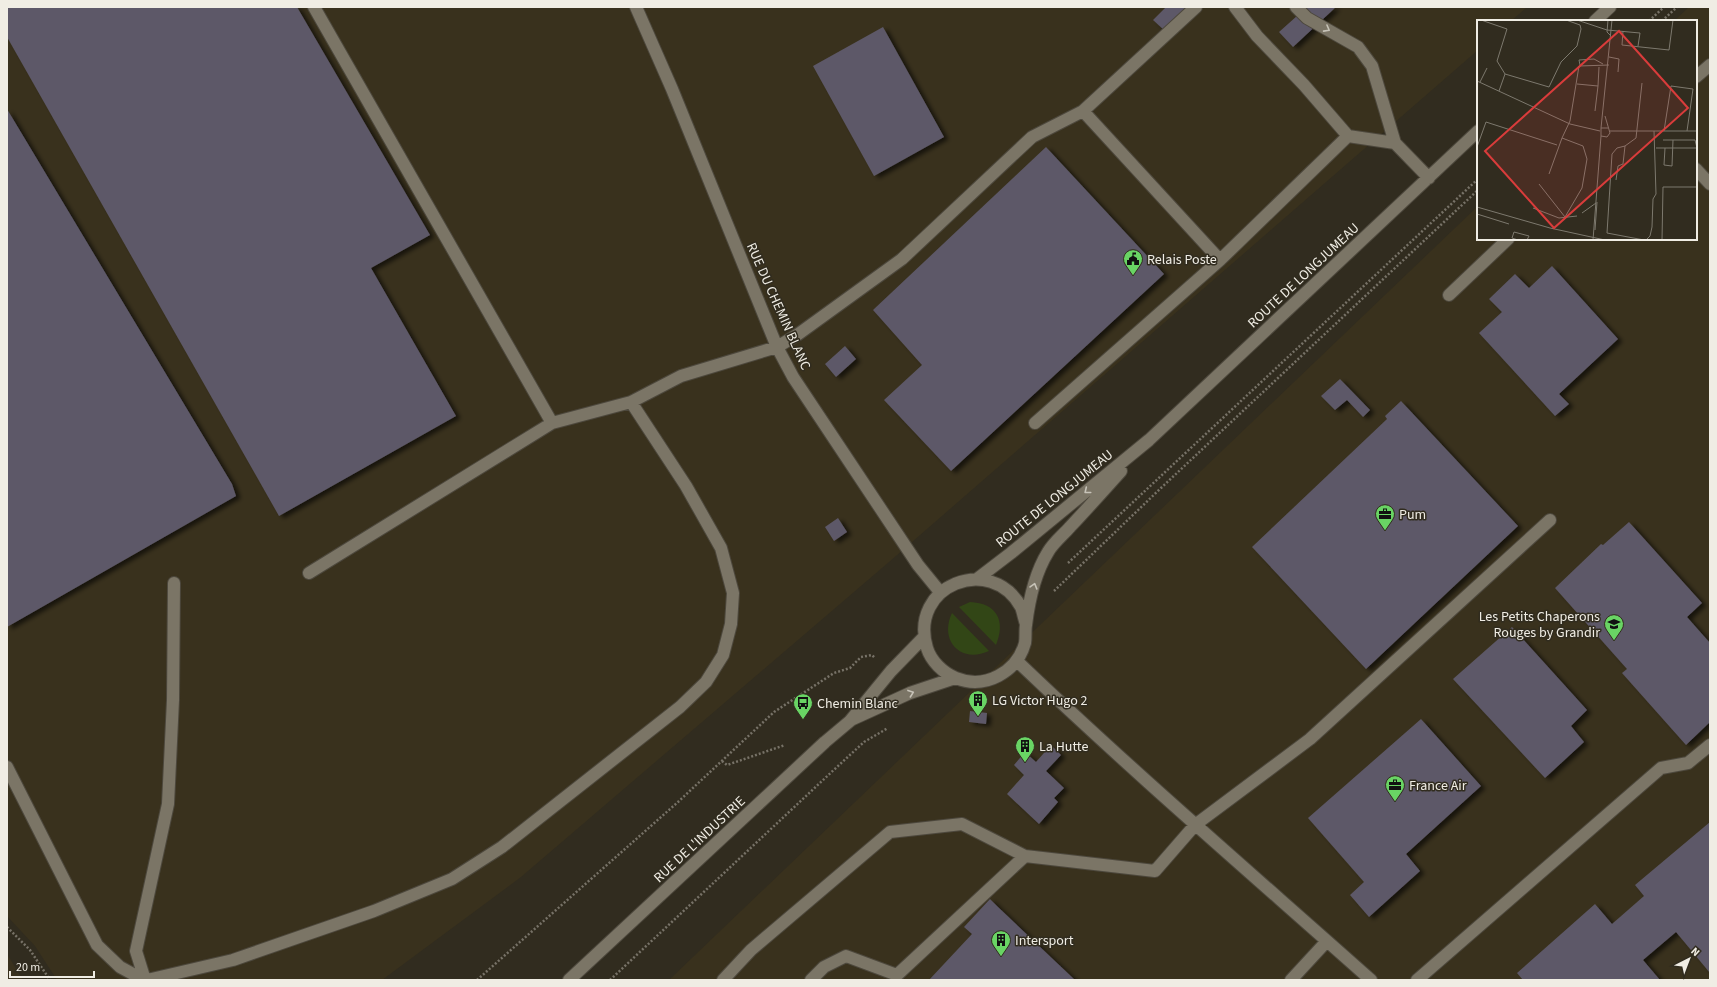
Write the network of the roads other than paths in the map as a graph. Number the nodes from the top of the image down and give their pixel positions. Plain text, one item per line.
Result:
1 (314, 7) edge
2 (636, 7) edge
3 (1196, 7) edge
4 (1235, 7) edge
5 (1296, 7) edge
6 (1610, 7) edge
7 (1596, 20) edge
8 (1710, 65) edge
9 (1697, 76) edge
10 (1083, 111) junction
11 (1477, 132) edge
12 (1348, 136) junction
13 (1395, 143) junction
14 (1697, 170) edge
15 (1429, 178) junction
16 (1710, 184) edge
17 (1507, 240) edge
18 (1220, 260) junction
19 (1449, 295) dead end
20 (777, 347) junction
21 (631, 402) junction
22 (552, 423) junction
23 (1035, 423) dead end
24 (1149, 440) junction
25 (1550, 520) dead end
26 (309, 573) dead end
27 (977, 579) junction
28 (174, 583) dead end
29 (940, 592) junction
30 (1026, 624) junction
31 (924, 637) junction
32 (1017, 660) junction
33 (956, 678) junction
34 (850, 721) junction
35 (1710, 745) edge
36 (7, 767) edge
37 (1195, 825) junction
38 (1025, 856) junction
39 (1327, 941) junction
40 (145, 980) edge
41 (569, 980) edge
42 (723, 980) edge
43 (811, 980) edge
44 (1291, 980) edge
45 (1371, 980) edge
46 (1417, 980) edge

1 - 22 street
2 - 20 street, RUE DU CHEMIN BLANC
3 - 10 street
4 - 12 street
5 -> 13 street
6 - 7 street
8 - 9 street
10 - 18 street
10 - 20 street
11 - 15 street, ROUTE DE LONGJUMEAU
12 - 13 street
12 - 18 street
13 - 15 street
14 - 16 street
15 - 24 street, ROUTE DE LONGJUMEAU
17 - 19 street
18 - 23 street
20 - 21 street
20 - 29 street, RUE DU CHEMIN BLANC
21 - 22 street
21 - 40 street
22 - 26 street
24 -> 27 street, ROUTE DE LONGJUMEAU
30 -> 24 street, ROUTE DE LONGJUMEAU
25 - 37 street
27 - 29 street, ROUTE DE LONGJUMEAU
27 - 30 street, ROUTE DE LONGJUMEAU
28 - 40 street
29 - 31 street, ROUTE DE LONGJUMEAU
30 - 32 street, ROUTE DE LONGJUMEAU
31 - 33 street, ROUTE DE LONGJUMEAU
31 - 34 street, RUE DE L'INDUSTRIE
32 - 33 street, ROUTE DE LONGJUMEAU
32 - 37 street
34 -> 33 street, RUE DE L'INDUSTRIE
34 - 41 street, RUE DE L'INDUSTRIE
35 - 46 street
36 - 40 street
37 - 38 street
37 - 39 street
38 - 42 street
38 - 43 street
39 - 44 street
39 - 45 street

